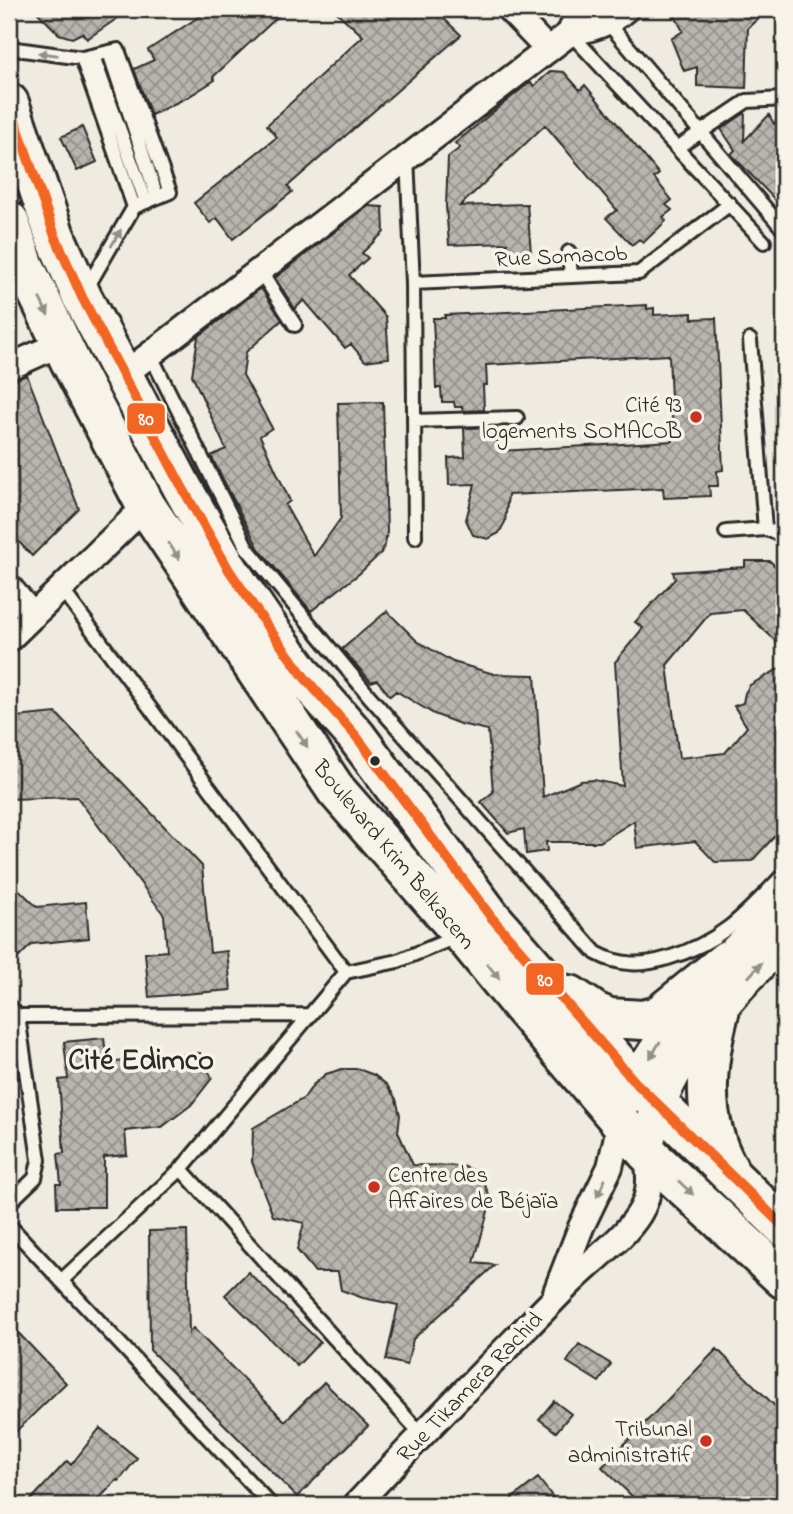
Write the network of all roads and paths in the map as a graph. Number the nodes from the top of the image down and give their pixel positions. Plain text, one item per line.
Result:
1 (509, 9) edge
2 (579, 9) edge
3 (617, 16) edge
4 (570, 33) junction
5 (9, 48) edge
6 (548, 50) junction
7 (87, 57) junction
8 (784, 99) edge
9 (9, 103) edge
10 (700, 132) junction
11 (677, 148) junction
12 (407, 158) junction
13 (146, 202) junction
14 (730, 204) junction
15 (9, 221) edge
16 (784, 230) edge
17 (764, 242) dead end
18 (569, 252) dead end
19 (260, 271) junction
20 (571, 276) junction
21 (414, 283) junction
22 (82, 297) junction
23 (295, 325) dead end
24 (750, 340) dead end
25 (62, 343) junction
26 (136, 365) junction
27 (9, 367) edge
28 (517, 418) dead end
29 (414, 421) junction
30 (146, 506) junction
31 (765, 528) junction
32 (726, 532) dead end
33 (784, 535) edge
34 (415, 537) dead end
35 (9, 587) edge
36 (61, 588) junction
37 (33, 616) junction
38 (9, 639) edge
39 (784, 874) edge
40 (784, 904) edge
41 (462, 934) junction
42 (784, 939) edge
43 (727, 960) junction
44 (346, 972) junction
45 (541, 975) junction
46 (720, 1009) junction
47 (13, 1011) edge
48 (310, 1015) junction
49 (647, 1095) junction
50 (620, 1123) junction
51 (646, 1152) junction
52 (181, 1169) junction
53 (734, 1178) junction
54 (9, 1203) edge
55 (9, 1225) edge
56 (784, 1227) edge
57 (784, 1279) edge
58 (61, 1281) junction
59 (554, 1299) junction
60 (421, 1434) junction
61 (271, 1505) edge
62 (356, 1505) edge

1 - 6 street
2 - 4 street
3 - 4 street
3 - 10 lane
4 - 6 street
4 - 11 lane
7 -> 5 lane
6 - 12 street
7 - 13 lane
7 - 13 lane
8 - 10 lane
9 - 22 main road, Boulevard Krim Belkacem
10 - 11 lane
10 - 16 lane
11 - 14 lane
12 - 19 street
12 - 21 lane
22 -> 13 lane
14 - 17 lane
14 - 20 lane, Rue Somacob
15 -> 25 main road, Boulevard Krim Belkacem
18 - 20 lane
19 - 23 lane
19 - 26 street
20 - 21 lane, Rue Somacob
21 - 29 lane
22 - 26 main road, Boulevard Krim Belkacem
24 - 31 lane
25 - 27 street
25 - 30 main road, Boulevard Krim Belkacem
26 - 39 lane
26 - 45 main road, Boulevard Krim Belkacem
28 - 29 lane
29 - 34 lane
30 - 36 street
30 -> 41 main road, Boulevard Krim Belkacem
31 - 32 lane
31 - 33 lane
35 - 37 street
36 - 37 street
36 - 44 lane
37 - 38 street
40 - 43 street
41 - 44 lane
41 -> 50 main road, Boulevard Krim Belkacem
46 -> 42 street
43 - 45 main road
43 -> 49 street
44 - 48 lane
45 - 49 main road, Boulevard Krim Belkacem
46 - 49 street
46 - 53 main road
47 - 48 lane
47 - 54 lane
48 - 52 lane
49 - 50 street
49 - 51 street
49 - 53 main road, Boulevard Krim Belkacem
50 - 51 main road, Boulevard Krim Belkacem
50 -> 59 street, Rue Tikamera Rachid
51 -> 57 main road, Boulevard Krim Belkacem
51 - 59 street, Rue Tikamera Rachid
52 - 58 lane
52 - 60 lane
53 - 56 main road, Boulevard Krim Belkacem
55 - 58 lane
58 - 61 lane
59 - 60 street, Rue Tikamera Rachid
60 - 62 street, Rue Tikamera Rachid

